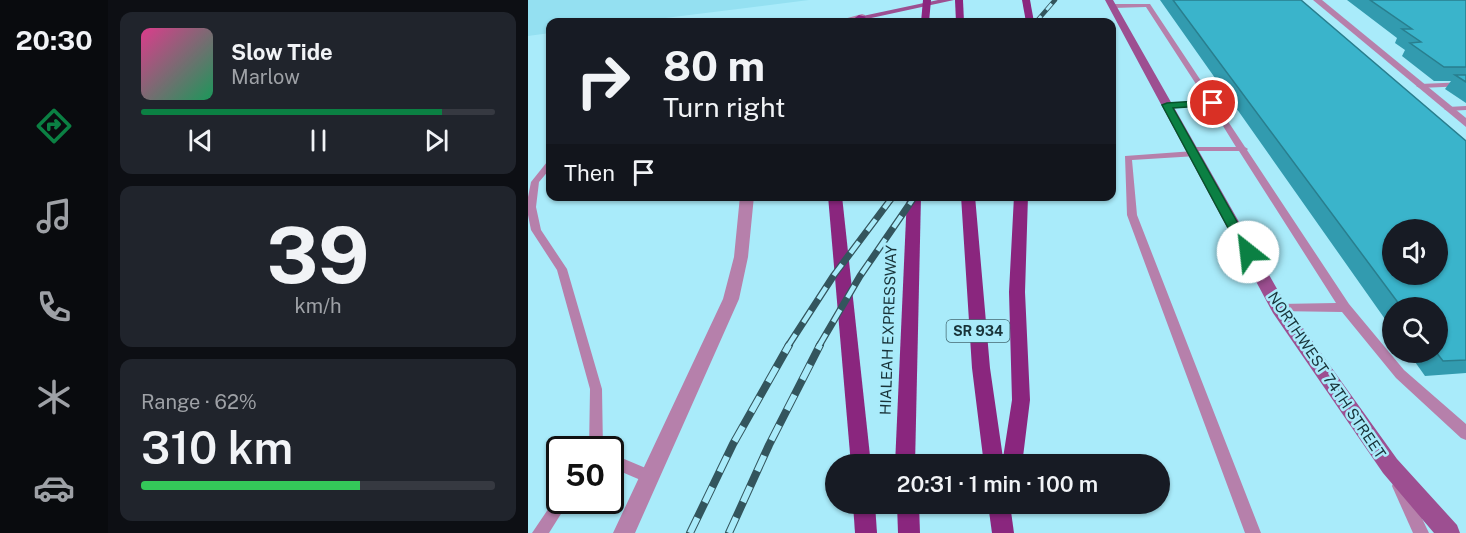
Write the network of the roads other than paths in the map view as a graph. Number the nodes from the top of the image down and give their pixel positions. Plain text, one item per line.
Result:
1 (927, 0) edge
2 (950, 0) edge
3 (959, 0) edge
4 (1015, 0) edge
5 (1317, 0) edge
6 (1025, 3) edge
7 (1111, 3) edge
8 (862, 17) joint
9 (857, 18) edge
10 (925, 18) edge
11 (960, 18) edge
12 (1029, 18) edge
13 (1466, 84) edge
14 (1419, 86) junction
15 (1213, 103) junction
16 (1167, 105) junction
17 (1466, 108) edge
18 (1448, 109) junction
19 (1466, 124) edge
20 (1244, 148) junction
21 (1193, 152) junction
22 (546, 168) edge
23 (541, 173) junction
24 (528, 177) edge
25 (747, 201) edge
26 (835, 201) edge
27 (914, 201) edge
28 (968, 201) edge
29 (1021, 201) edge
30 (1345, 307) junction
31 (1279, 308) junction
32 (1466, 433) edge
33 (596, 436) edge
34 (860, 454) edge
35 (905, 454) edge
36 (993, 454) edge
37 (1013, 454) edge
38 (624, 466) edge
39 (1390, 466) junction
40 (650, 477) junction
41 (553, 514) edge
42 (865, 514) edge
43 (908, 514) edge
44 (1000, 514) edge
45 (1005, 514) edge
46 (1003, 531) edge
47 (540, 533) edge
48 (624, 533) edge
49 (866, 533) edge
50 (909, 533) edge
51 (1253, 533) edge
52 (1421, 533) edge
53 (1449, 533) edge

1 - 10 main road
2 - 8 main road
3 - 11 main road
4 - 6 main road
5 - 14 street
6 - 12 main road
7 - 15 lane
7 - 16 main road, NORTHWEST 74TH STREET
8 - 9 street
13 - 14 lane
14 - 18 street
15 - 16 lane
15 - 20 lane
16 - 21 main road, NORTHWEST 74TH STREET
17 - 18 lane
18 - 19 street
20 - 21 lane
20 - 30 lane
21 - 31 main road, NORTHWEST 74TH STREET
21 - 51 lane
22 - 23 lane
23 - 24 lane
23 - 33 lane
25 - 40 street
26 - 34 main road
27 - 35 main road, HIALEAH EXPRESSWAY
28 - 36 main road, SR 934
29 - 37 main road
30 - 31 lane
30 - 32 lane
31 - 39 main road, NORTHWEST 74TH STREET
38 - 40 lane
39 - 52 lane, NORTHWEST 74TH STREET
39 - 53 main road, NORTHWEST 74TH STREET
40 - 48 street
41 - 47 lane
42 - 49 main road
43 - 50 main road
44 - 46 main road
45 - 46 main road

